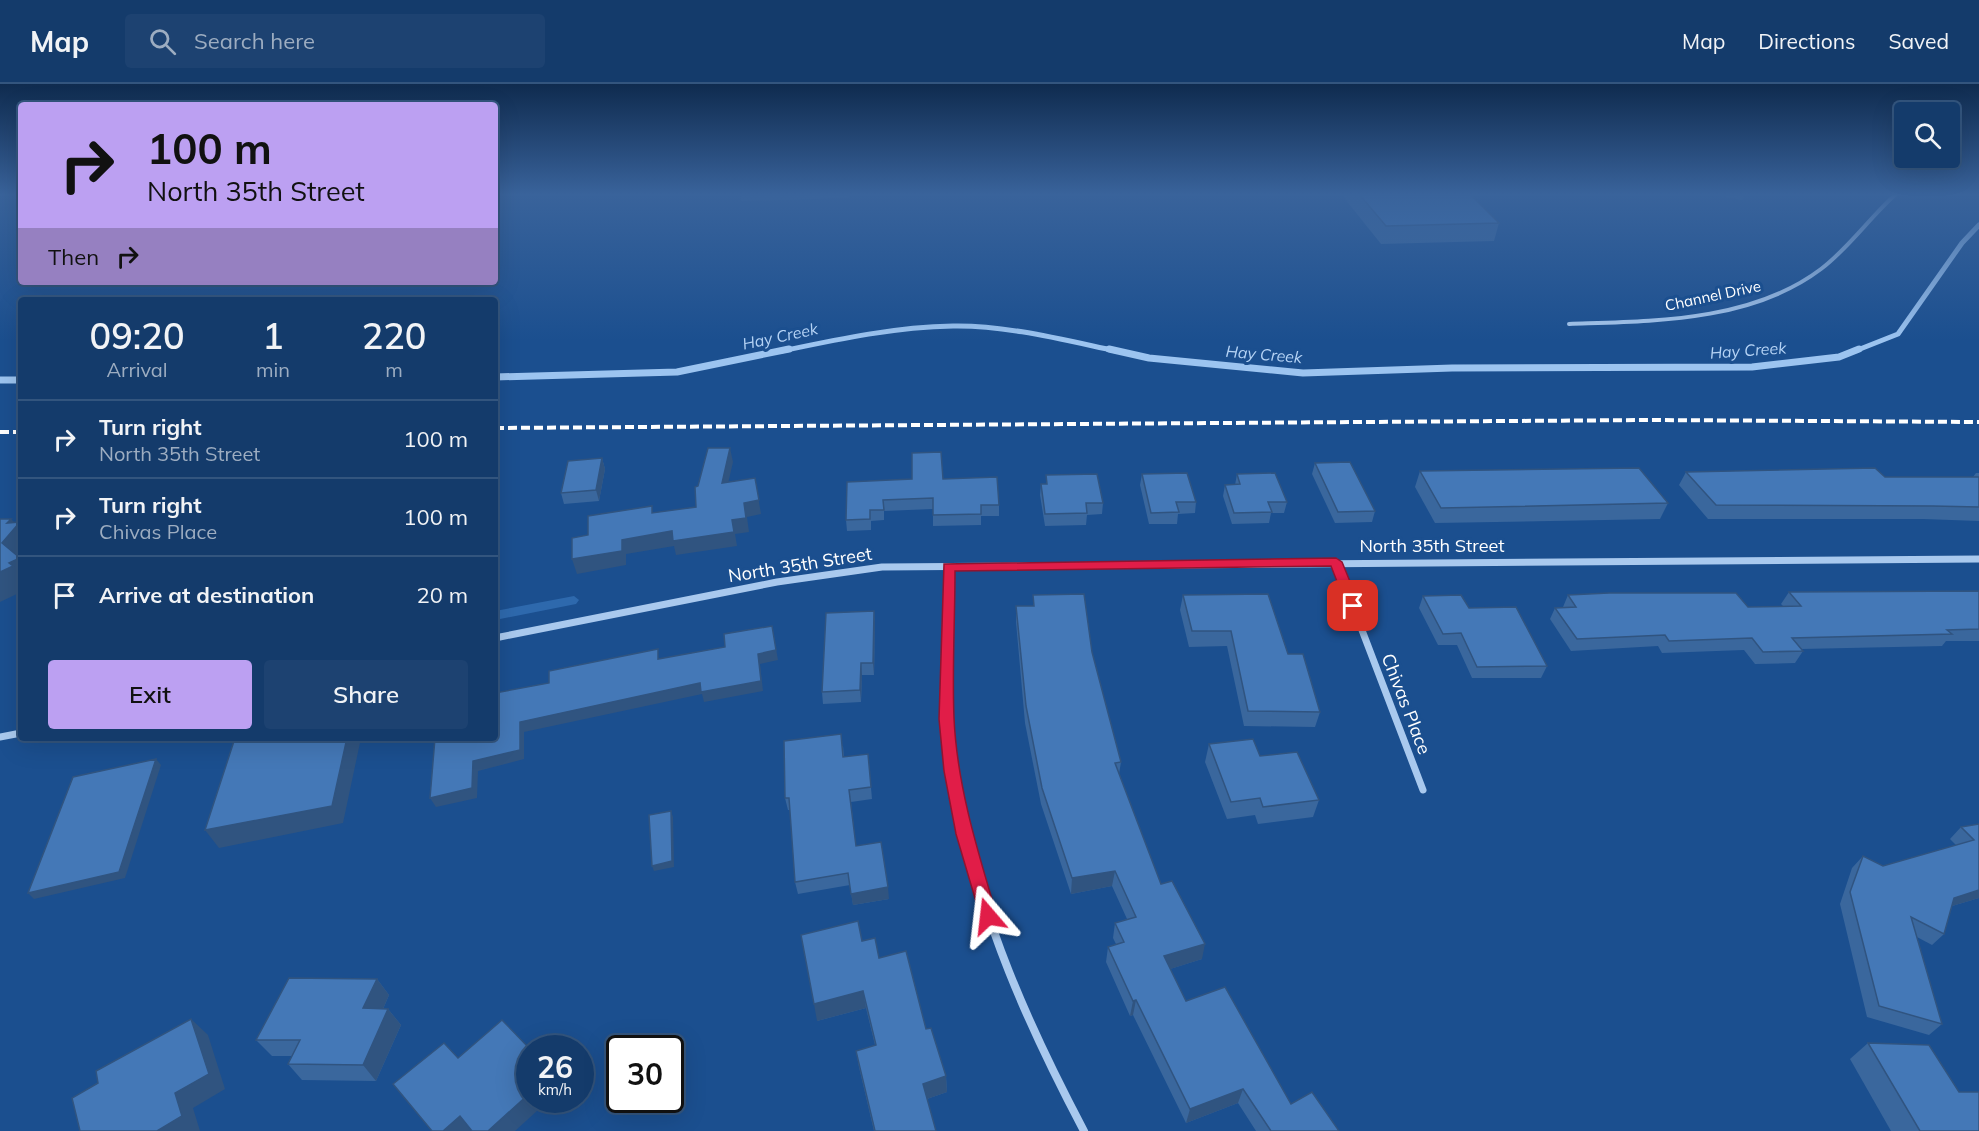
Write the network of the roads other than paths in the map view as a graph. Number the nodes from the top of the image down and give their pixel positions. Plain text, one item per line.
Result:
1 (1847, 243) edge
2 (1569, 324) dead end
3 (1979, 559) edge
4 (1336, 562) junction
5 (949, 567) junction
6 (498, 637) edge
7 (18, 734) edge
8 (0, 737) edge
9 (1423, 790) dead end
10 (1084, 1131) edge

1 - 2 street, Channel Drive
3 - 4 street, North 35th Street
4 - 5 street, North 35th Street
4 - 9 street, Chivas Place
5 - 6 street, North 35th Street
5 - 10 street
7 - 8 street

